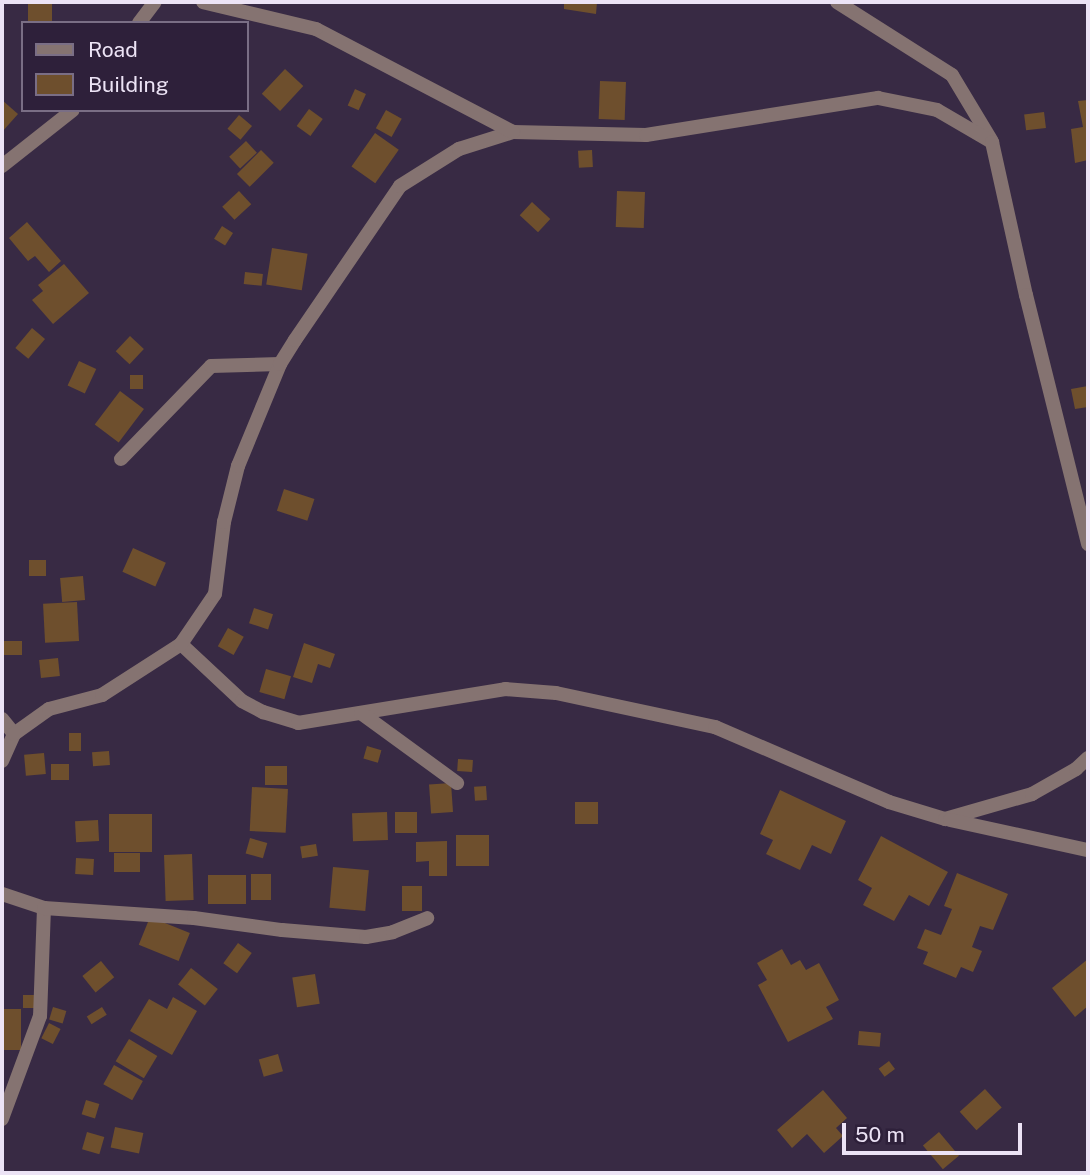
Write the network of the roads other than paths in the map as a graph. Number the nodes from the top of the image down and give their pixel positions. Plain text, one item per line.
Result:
1 (155, 2) edge
2 (203, 2) edge
3 (837, 2) edge
4 (141, 21) edge
5 (70, 112) edge
6 (513, 132) junction
7 (992, 142) junction
8 (2, 166) edge
9 (280, 364) junction
10 (121, 459) dead end
11 (1088, 544) edge
12 (181, 644) junction
13 (361, 713) junction
14 (2, 719) edge
15 (14, 734) junction
16 (1088, 758) edge
17 (2, 761) edge
18 (457, 783) dead end
19 (945, 819) junction
20 (1088, 850) edge
21 (2, 894) edge
22 (44, 908) junction
23 (427, 918) dead end
24 (2, 1119) edge

1 - 4 street
2 - 6 street
3 - 7 street
5 - 8 street
6 - 7 street
6 - 9 street
7 - 11 street
9 - 10 street
9 - 12 street
12 - 13 street
12 - 15 street
13 - 18 street
13 - 19 street
14 - 15 street
15 - 17 street
16 - 19 street
19 - 20 street
21 - 22 street
22 - 23 street
22 - 24 street

